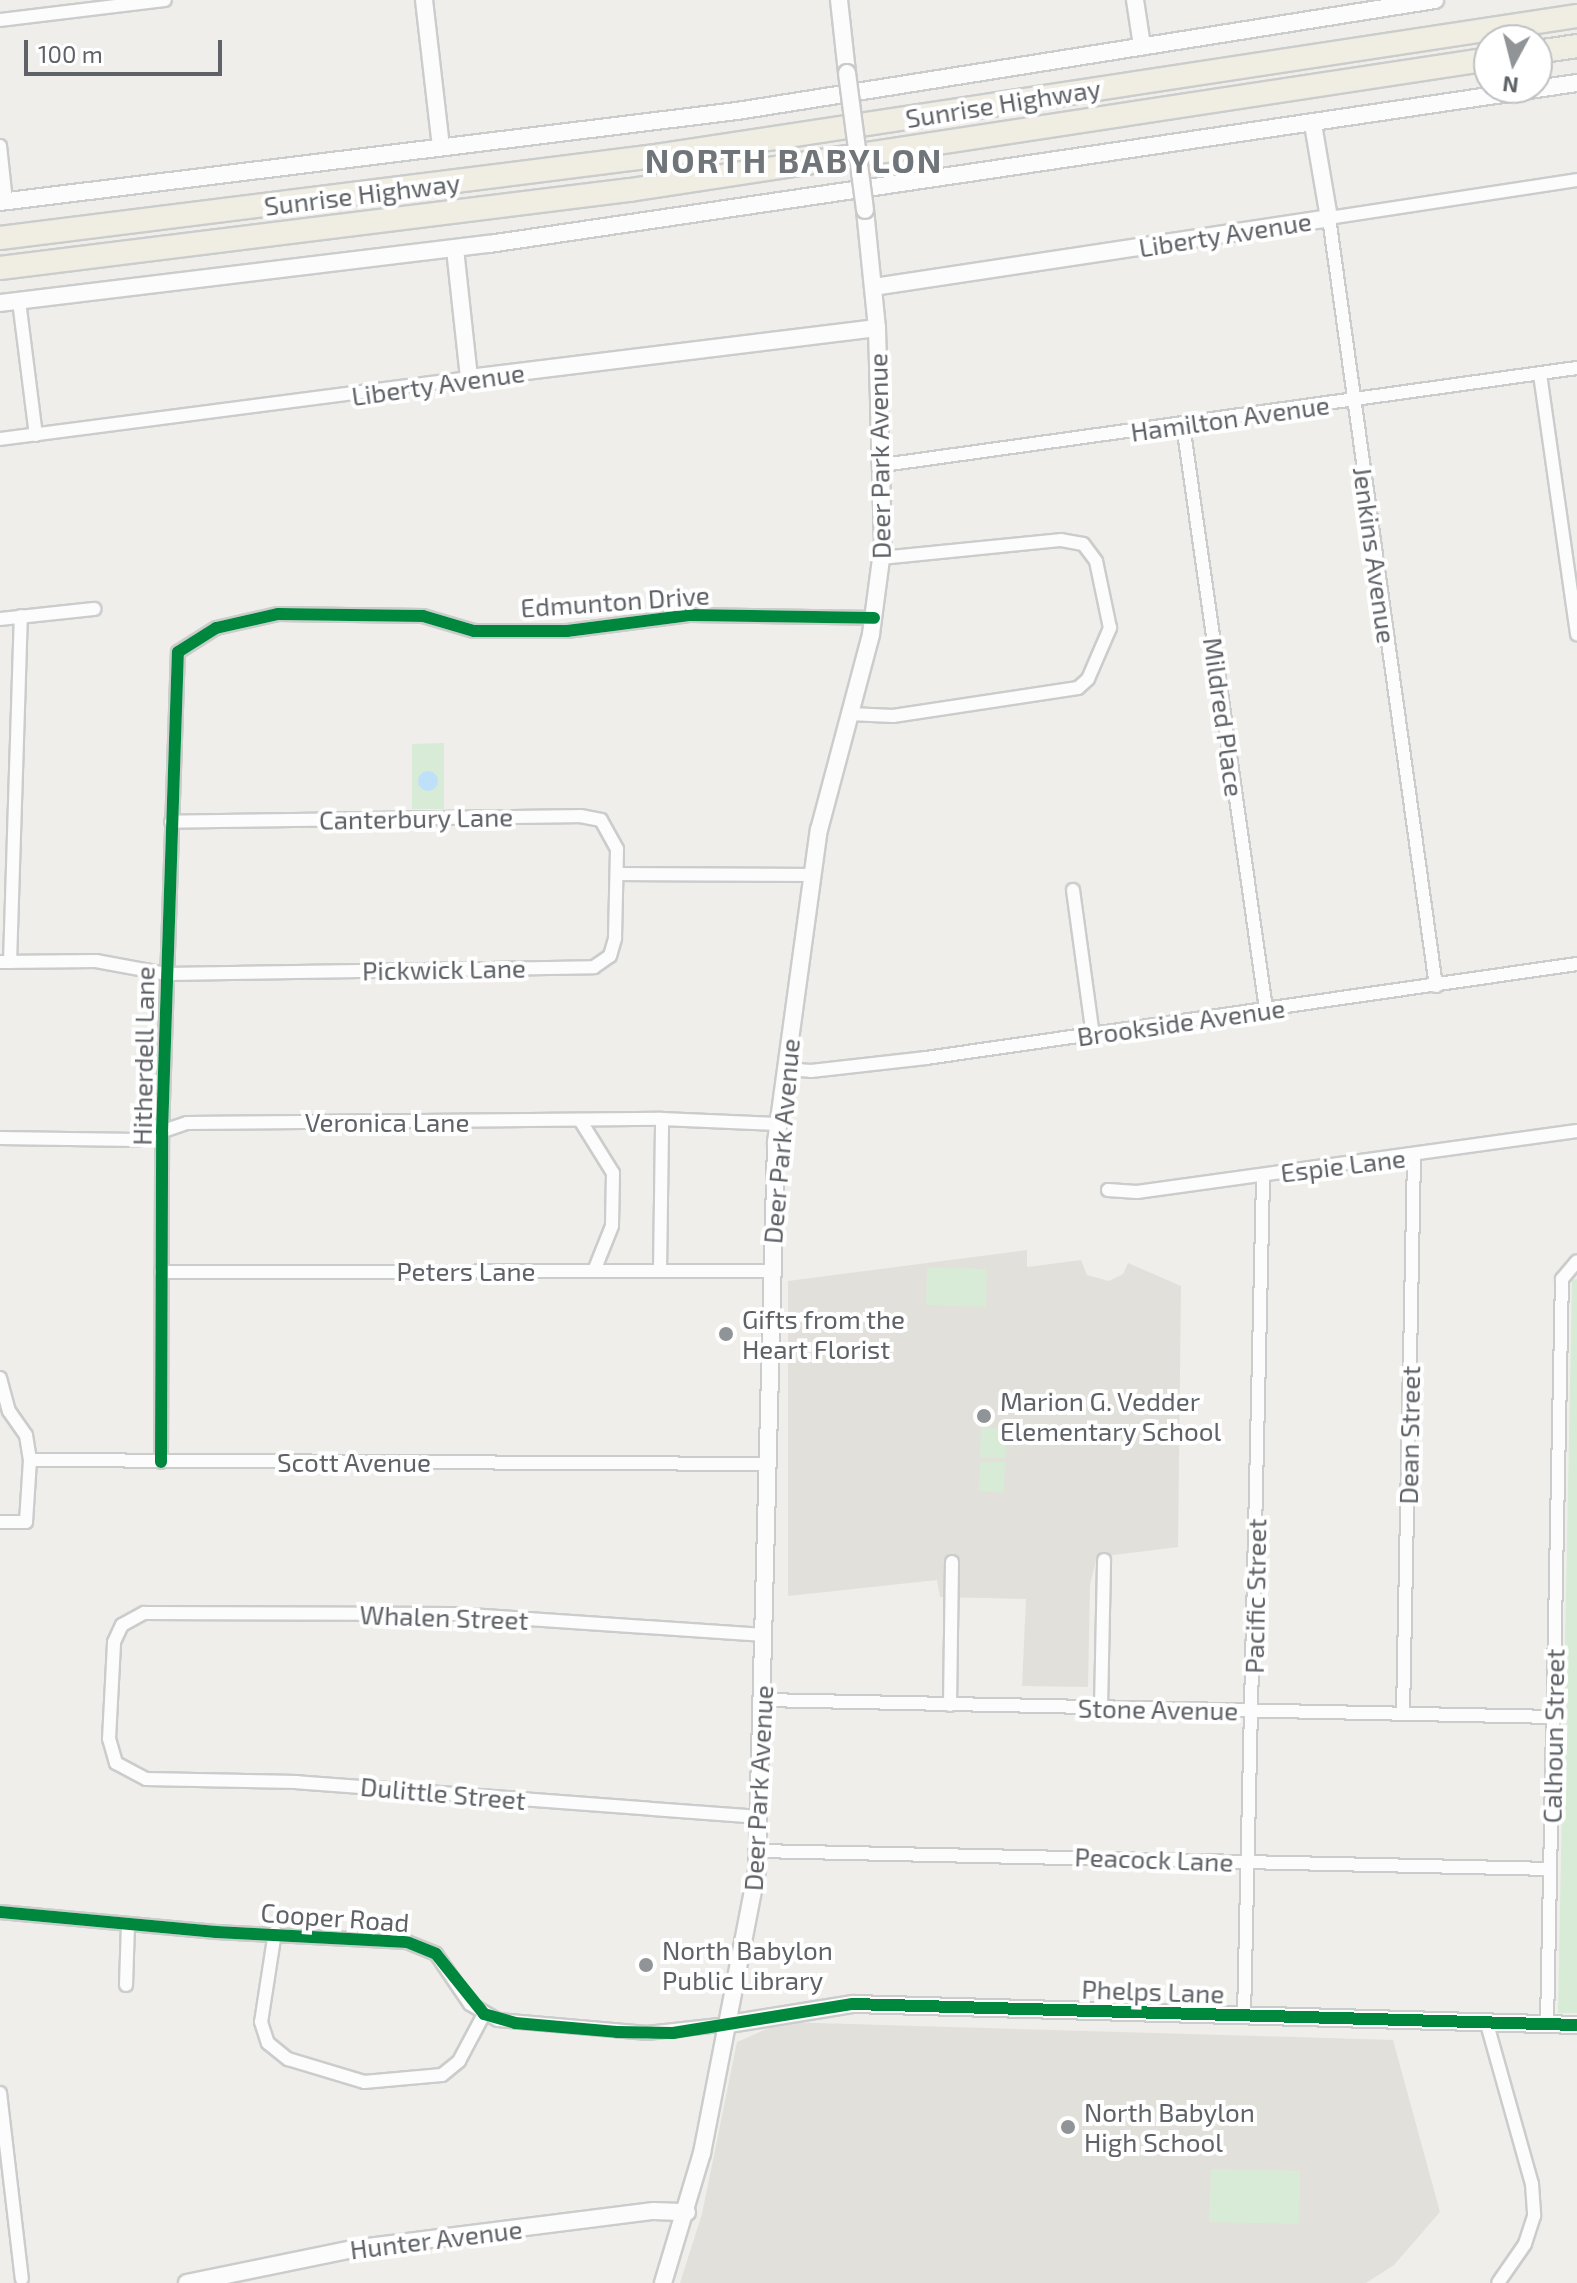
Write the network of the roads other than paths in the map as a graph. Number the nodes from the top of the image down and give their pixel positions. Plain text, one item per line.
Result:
1 (165, 0) edge
2 (424, 0) edge
3 (839, 0) edge
4 (1135, 0) edge
5 (1432, 0) edge
6 (1577, 16) edge
7 (0, 20) edge
8 (1142, 46) junction
9 (1577, 46) edge
10 (1553, 50) edge
11 (1473, 61) edge
12 (1577, 83) edge
13 (1313, 124) junction
14 (0, 146) edge
15 (441, 146) junction
16 (1577, 180) edge
17 (3, 202) edge
18 (1329, 218) junction
19 (0, 238) edge
20 (455, 249) junction
21 (0, 268) edge
22 (874, 287) junction
23 (19, 301) junction
24 (0, 303) edge
25 (877, 328) junction
26 (1577, 368) edge
27 (1540, 374) junction
28 (469, 378) junction
29 (1354, 400) junction
30 (1183, 425) junction
31 (36, 435) junction
32 (0, 439) edge
33 (883, 465) junction
34 (882, 558) junction
35 (94, 609) dead end
36 (21, 616) junction
37 (874, 618) junction
38 (0, 619) edge
39 (1577, 634) edge
40 (178, 652) joint
41 (850, 714) junction
42 (15, 790) junction
43 (0, 791) edge
44 (171, 822) junction
45 (619, 874) junction
46 (812, 875) junction
47 (1073, 890) dead end
48 (5, 962) edge
49 (1577, 964) edge
50 (166, 974) junction
51 (1436, 986) junction
52 (1266, 1009) junction
53 (1093, 1036) junction
54 (784, 1069) junction
55 (662, 1119) junction
56 (580, 1120) junction
57 (777, 1124) junction
58 (1577, 1131) edge
59 (162, 1132) junction
60 (0, 1138) edge
61 (1414, 1156) junction
62 (1263, 1176) junction
63 (1108, 1190) dead end
64 (1577, 1261) edge
65 (594, 1271) junction
66 (660, 1271) junction
67 (771, 1271) junction
68 (161, 1272) junction
69 (0, 1378) edge
70 (30, 1460) junction
71 (161, 1462) junction
72 (767, 1464) junction
73 (0, 1522) edge
74 (1104, 1560) dead end
75 (952, 1562) dead end
76 (764, 1635) junction
77 (763, 1700) junction
78 (950, 1705) junction
79 (1101, 1707) junction
80 (1252, 1710) junction
81 (1403, 1714) junction
82 (1553, 1717) junction
83 (126, 1772) joint
84 (760, 1817) junction
85 (759, 1851) junction
86 (1248, 1862) junction
87 (1550, 1869) junction
88 (0, 1912) edge
89 (128, 1924) junction
90 (275, 1932) junction
91 (126, 1985) dead end
92 (484, 2014) junction
93 (1244, 2016) junction
94 (729, 2024) junction
95 (1487, 2024) junction
96 (1547, 2024) junction
97 (1577, 2025) edge
98 (0, 2093) edge
99 (687, 2212) junction
100 (22, 2279) dead end
101 (187, 2283) edge
102 (663, 2283) edge
103 (1498, 2283) edge

1 - 7 street
2 - 15 main road
3 - 22 main road, Deer Park Avenue, bridge
4 - 8 main road
5 - 8 main road, Sunrise Highway
6 - 19 highway, Sunrise Highway
8 - 15 main road, Sunrise Highway
9 - 10 highway
11 - 21 highway, Sunrise Highway
12 - 13 main road
13 - 18 main road, Jenkins Avenue
13 - 20 main road
14 - 17 street
15 - 17 main road, Sunrise Highway
16 - 18 street, Liberty Avenue
18 - 22 main road, Liberty Avenue
18 - 29 street, Jenkins Avenue
20 - 23 main road
20 - 28 main road
22 - 25 main road, Deer Park Avenue
23 - 24 main road
23 - 31 street
25 - 28 main road, Liberty Avenue
25 - 33 main road, Deer Park Avenue
26 - 27 street, Hamilton Avenue
27 - 29 street, Hamilton Avenue
27 - 39 street
28 - 31 street, Liberty Avenue
29 - 30 street, Hamilton Avenue
29 - 51 street, Jenkins Avenue
30 - 33 street, Hamilton Avenue
30 - 52 street, Mildred Place
31 - 32 street, Liberty Avenue
33 - 34 main road, Deer Park Avenue
34 - 37 main road, Deer Park Avenue
34 - 41 street
35 - 36 street
36 - 38 street
36 - 42 street
37 - 40 street, Edmunton Drive
37 - 41 main road, Deer Park Avenue
40 - 44 street, Hitherdell Lane
41 - 46 main road, Deer Park Avenue
42 - 43 street
42 - 48 street
44 - 45 street, Canterbury Lane
44 - 50 street, Hitherdell Lane
45 - 46 street
45 - 50 street, Pickwick Lane
46 - 54 main road, Deer Park Avenue
47 - 53 street
48 - 50 street, Pickwick Lane
49 - 51 street, Brookside Avenue
50 - 59 street, Hitherdell Lane
51 - 52 street, Brookside Avenue
52 - 53 street, Brookside Avenue
53 - 54 street, Brookside Avenue
54 - 57 main road, Deer Park Avenue
55 - 56 street, Veronica Lane
55 - 57 street, Veronica Lane
55 - 66 street
56 - 59 street, Veronica Lane
56 - 65 street
57 - 67 main road, Deer Park Avenue
58 - 61 street, Espie Lane
59 - 60 street, Veronica Lane
59 - 68 street, Hitherdell Lane
61 - 62 street, Espie Lane
61 - 81 street, Dean Street
62 - 63 street, Espie Lane
62 - 80 street, Pacific Street
64 - 82 street, Calhoun Street
65 - 66 street, Peters Lane
65 - 68 street, Peters Lane
66 - 67 street, Peters Lane
67 - 72 main road, Deer Park Avenue
68 - 71 street, Hitherdell Lane
69 - 70 street
70 - 71 street, Scott Avenue
70 - 73 street
71 - 72 street, Scott Avenue
72 - 76 main road, Deer Park Avenue
74 - 79 street
75 - 78 street
76 - 77 main road, Deer Park Avenue
76 - 83 street, Whalen Street
77 - 78 street, Stone Avenue
77 - 84 main road, Deer Park Avenue
78 - 79 street, Stone Avenue
79 - 80 street, Stone Avenue
80 - 81 street, Stone Avenue
80 - 86 street, Pacific Street
81 - 82 street, Stone Avenue
82 - 87 street, Calhoun Street
83 - 84 street, Dulittle Street
84 - 85 main road, Deer Park Avenue
85 - 86 street, Peacock Lane
85 - 94 main road, Deer Park Avenue
86 - 87 street, Peacock Lane
86 - 93 street, Pacific Street
87 - 96 street, Calhoun Street
88 - 89 street, Cooper Road
89 - 90 street, Cooper Road
89 - 91 street
90 - 92 street, Cooper Road
90 - 92 street
92 - 94 street
93 - 94 main road, Phelps Lane
93 - 95 main road, Phelps Lane
94 - 99 main road, Deer Park Avenue
95 - 96 main road, Phelps Lane
95 - 103 street
96 - 97 main road, Phelps Lane
98 - 100 street
99 - 101 main road, Hunter Avenue
99 - 102 main road, Deer Park Avenue

